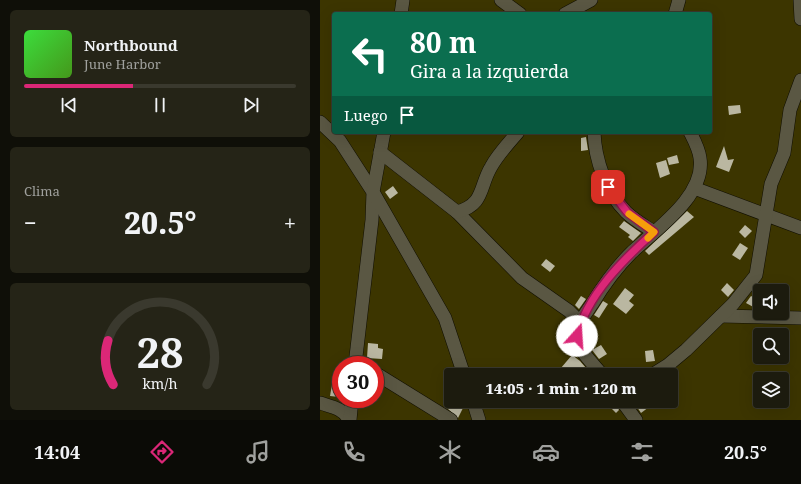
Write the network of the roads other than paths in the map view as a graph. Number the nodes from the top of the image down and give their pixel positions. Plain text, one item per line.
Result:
1 (404, 0) edge
2 (501, 0) edge
3 (591, 0) edge
4 (678, 0) edge
5 (800, 0) edge
6 (401, 12) edge
7 (517, 12) edge
8 (569, 12) edge
9 (675, 12) edge
10 (801, 19) edge
11 (801, 80) edge
12 (320, 122) edge
13 (332, 133) edge
14 (333, 134) edge
15 (384, 134) edge
16 (516, 134) edge
17 (594, 134) edge
18 (691, 134) edge
19 (380, 152) junction
20 (694, 188) junction
21 (373, 192) junction
22 (457, 212) junction
23 (766, 214) junction
24 (801, 228) edge
25 (654, 232) junction
26 (721, 316) junction
27 (801, 318) edge
28 (580, 322) junction
29 (358, 356) edge
30 (462, 368) edge
31 (596, 368) edge
32 (662, 368) edge
33 (384, 379) edge
34 (320, 403) edge
35 (351, 408) edge
36 (475, 408) edge
37 (627, 408) edge
38 (349, 420) edge
39 (451, 420) edge
40 (479, 420) edge
41 (636, 420) edge

1 - 6 street
2 - 7 street
3 - 8 street
4 - 9 street
5 - 10 street
11 - 23 street
12 - 13 street
14 - 21 street
15 - 19 street
16 - 22 street
17 - 25 street
18 - 20 street
19 - 21 street
19 - 22 street
20 - 23 street
20 - 25 street
21 - 29 street
21 - 30 street
22 - 28 street
23 - 24 street
23 - 26 street
25 - 28 street
26 - 27 street
26 - 32 street
28 - 31 street
33 - 39 street
34 - 38 street
35 - 38 street
36 - 40 street
37 - 41 street

